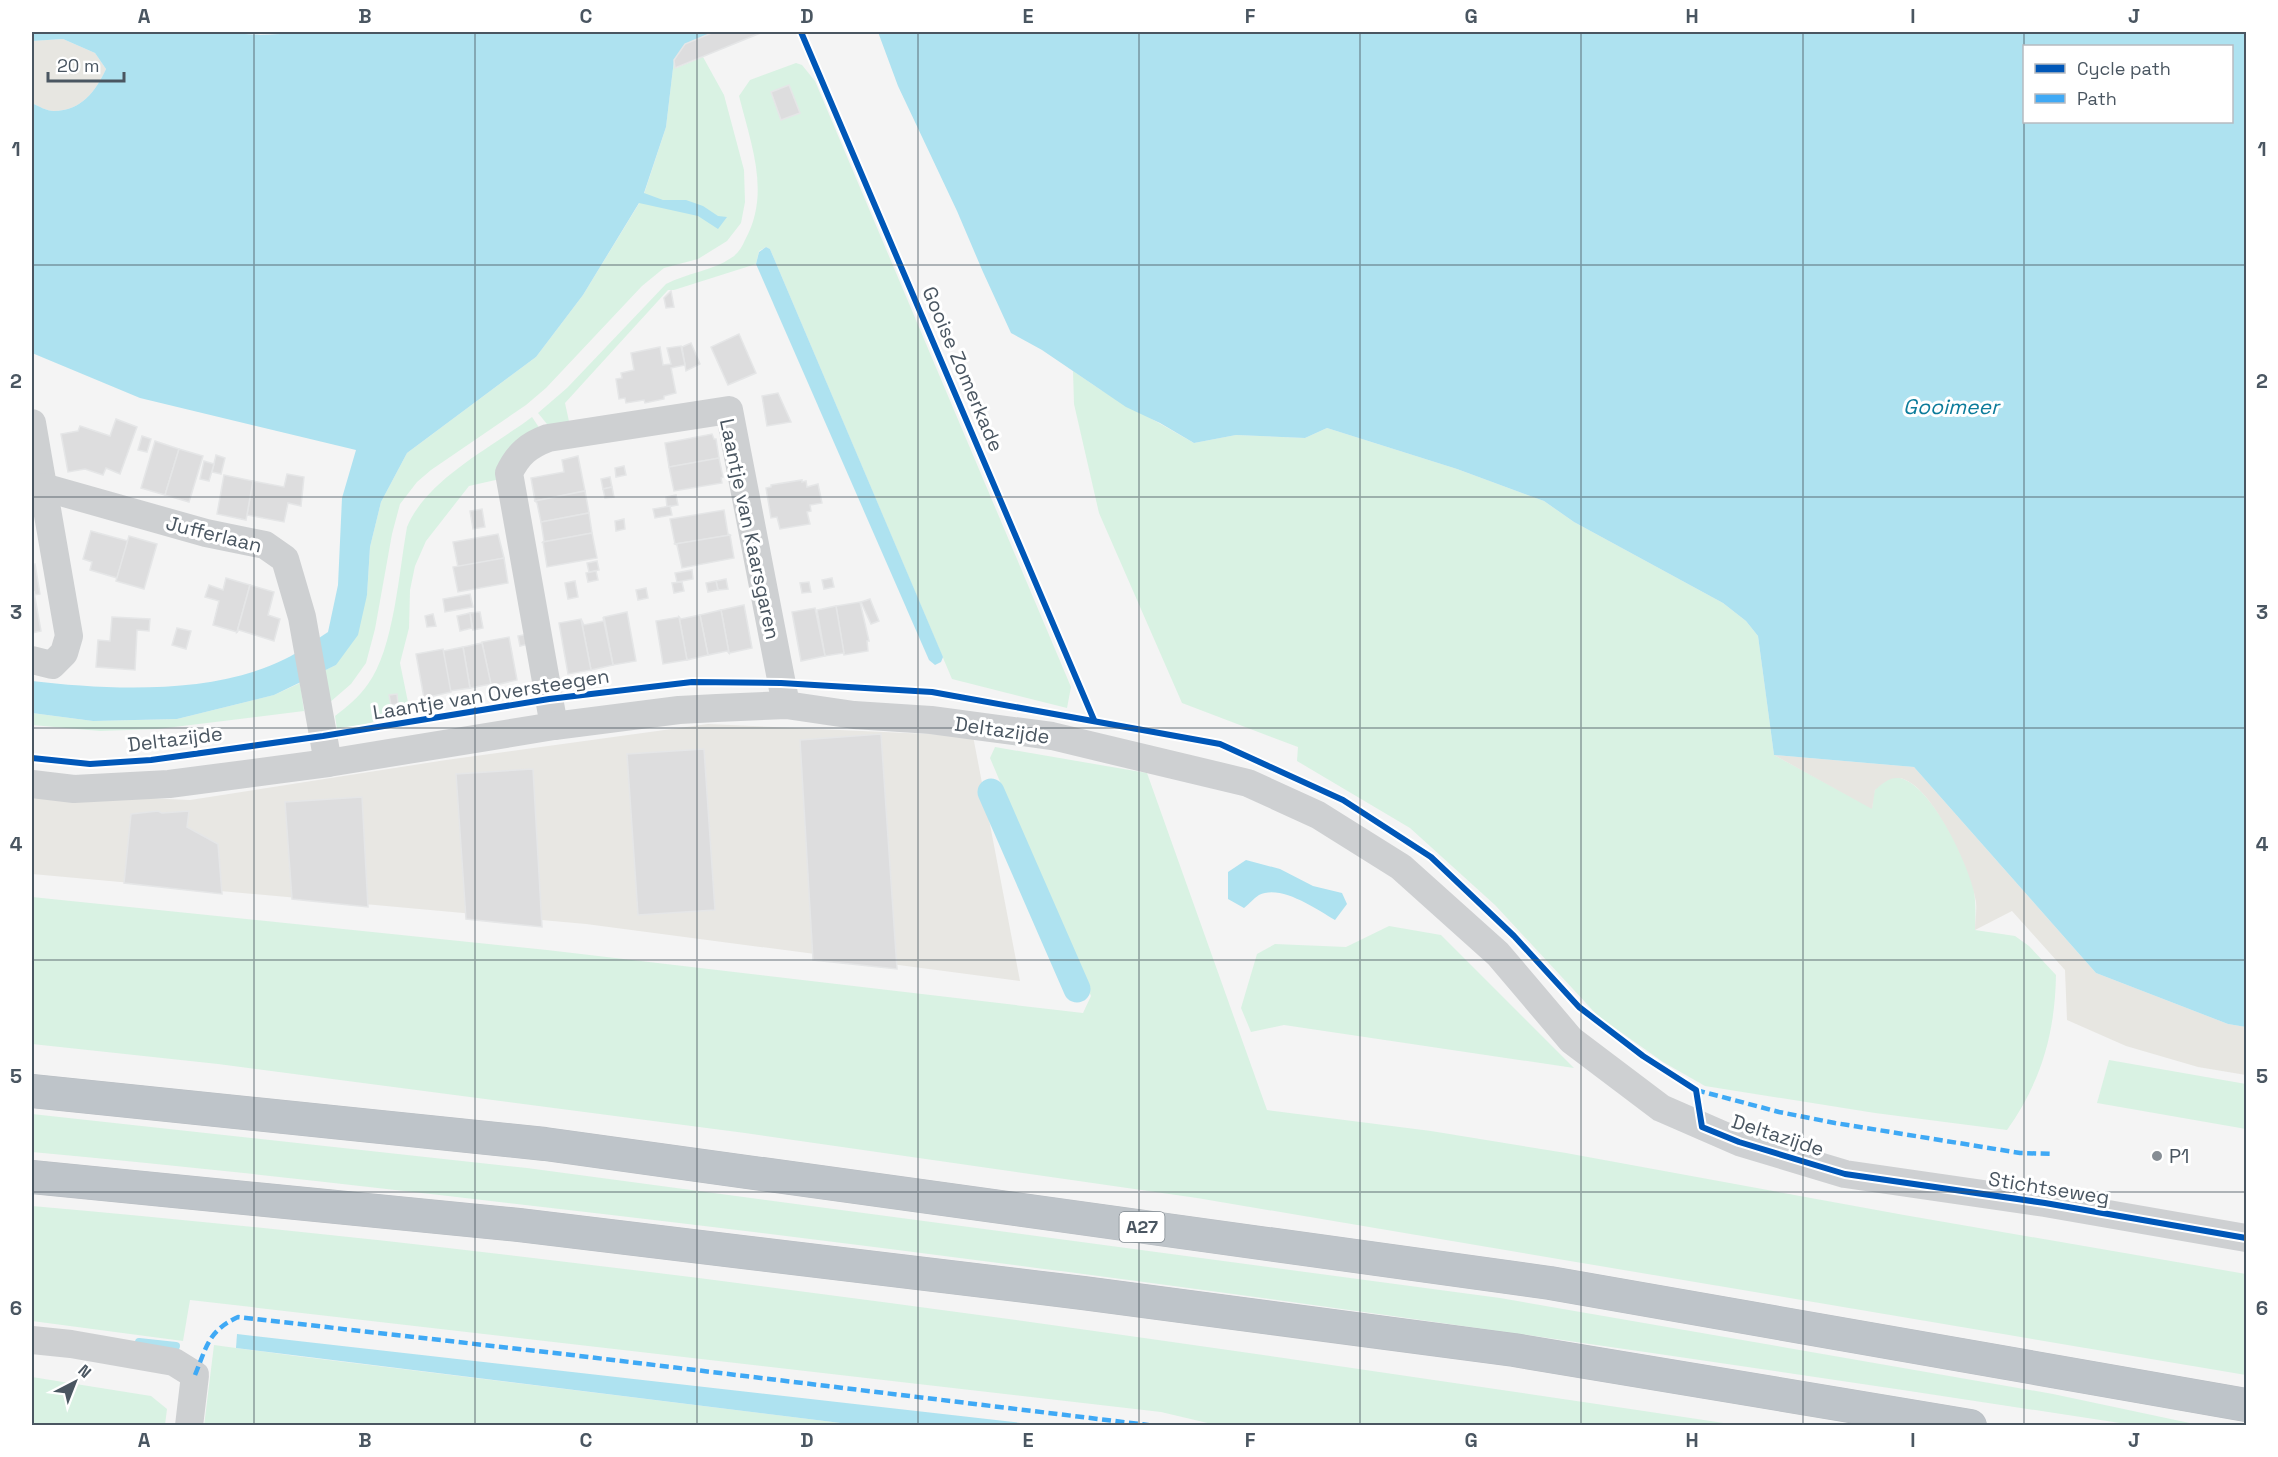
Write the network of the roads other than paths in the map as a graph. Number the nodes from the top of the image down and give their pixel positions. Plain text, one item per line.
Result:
1 (32, 423) edge
2 (43, 487) junction
3 (32, 660) edge
4 (786, 705) junction
5 (554, 726) junction
6 (328, 763) junction
7 (32, 784) edge
8 (32, 1091) edge
9 (1845, 1174) joint
10 (32, 1177) edge
11 (2247, 1238) edge
12 (32, 1340) edge
13 (2247, 1405) edge
14 (189, 1425) edge
15 (1970, 1425) edge

1 - 2 street
2 - 3 street
2 - 6 street, Jufferlaan
4 - 5 street, Deltazijde
4 - 5 street, Laantje van Kaarsgaren
4 - 9 street, Deltazijde
5 - 6 street, Deltazijde
6 - 7 street, Deltazijde
8 - 13 highway, A27
9 - 11 street, Stichtseweg
10 - 15 highway
12 - 14 street

